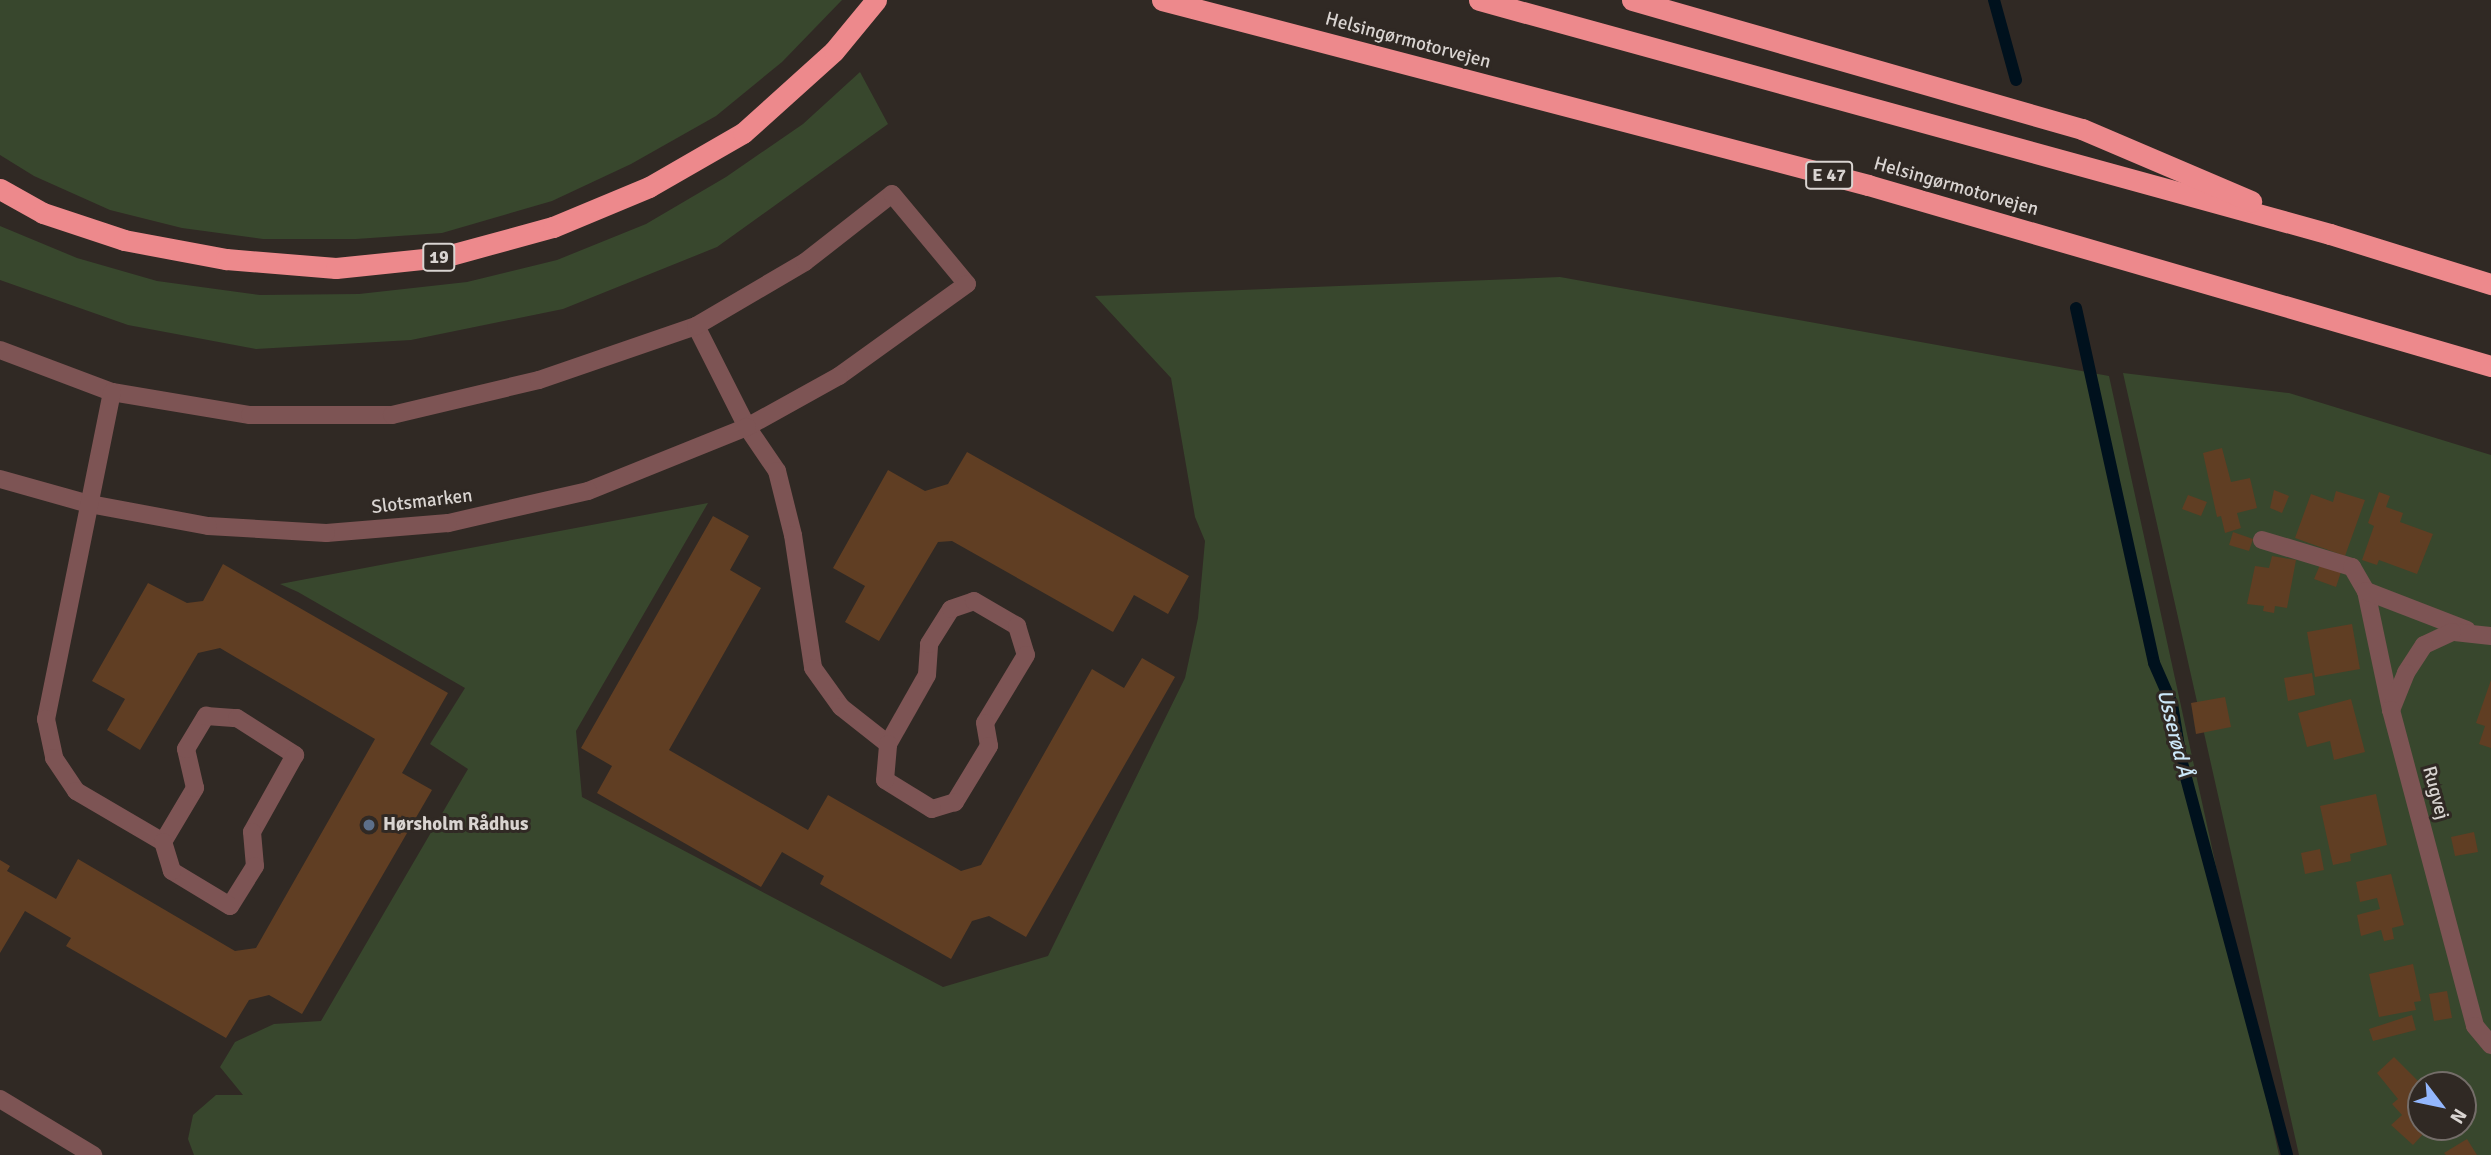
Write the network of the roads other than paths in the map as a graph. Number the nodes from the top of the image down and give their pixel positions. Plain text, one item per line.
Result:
1 (876, 0) edge
2 (1162, 0) edge
3 (1479, 0) edge
4 (1632, 0) edge
5 (0, 189) edge
6 (2330, 234) junction
7 (2491, 284) edge
8 (696, 326) junction
9 (0, 350) edge
10 (2491, 366) edge
11 (112, 392) junction
12 (747, 427) junction
13 (0, 479) edge
14 (89, 504) junction
15 (2262, 540) dead end
16 (2366, 591) junction
17 (2483, 635) edge
18 (2391, 710) junction
19 (888, 744) junction
20 (163, 842) junction
21 (2491, 1045) edge
22 (0, 1099) edge
23 (93, 1155) edge

1 - 5 highway, 19
2 - 10 highway, Helsingørmotorvejen / E 47
3 - 6 highway
4 - 6 highway
6 - 7 highway
8 - 11 street, Slotsmarken
8 - 12 street
8 - 12 street, Slotsmarken
9 - 11 street, Slotsmarken
11 - 14 street
12 - 14 street, Slotsmarken
12 - 19 street
13 - 14 street, Slotsmarken
14 - 20 street
15 - 16 street
16 - 17 street
16 - 18 street, Rugvej
17 - 18 street
18 - 21 street, Rugvej
19 - 19 street
20 - 20 street
22 - 23 street

